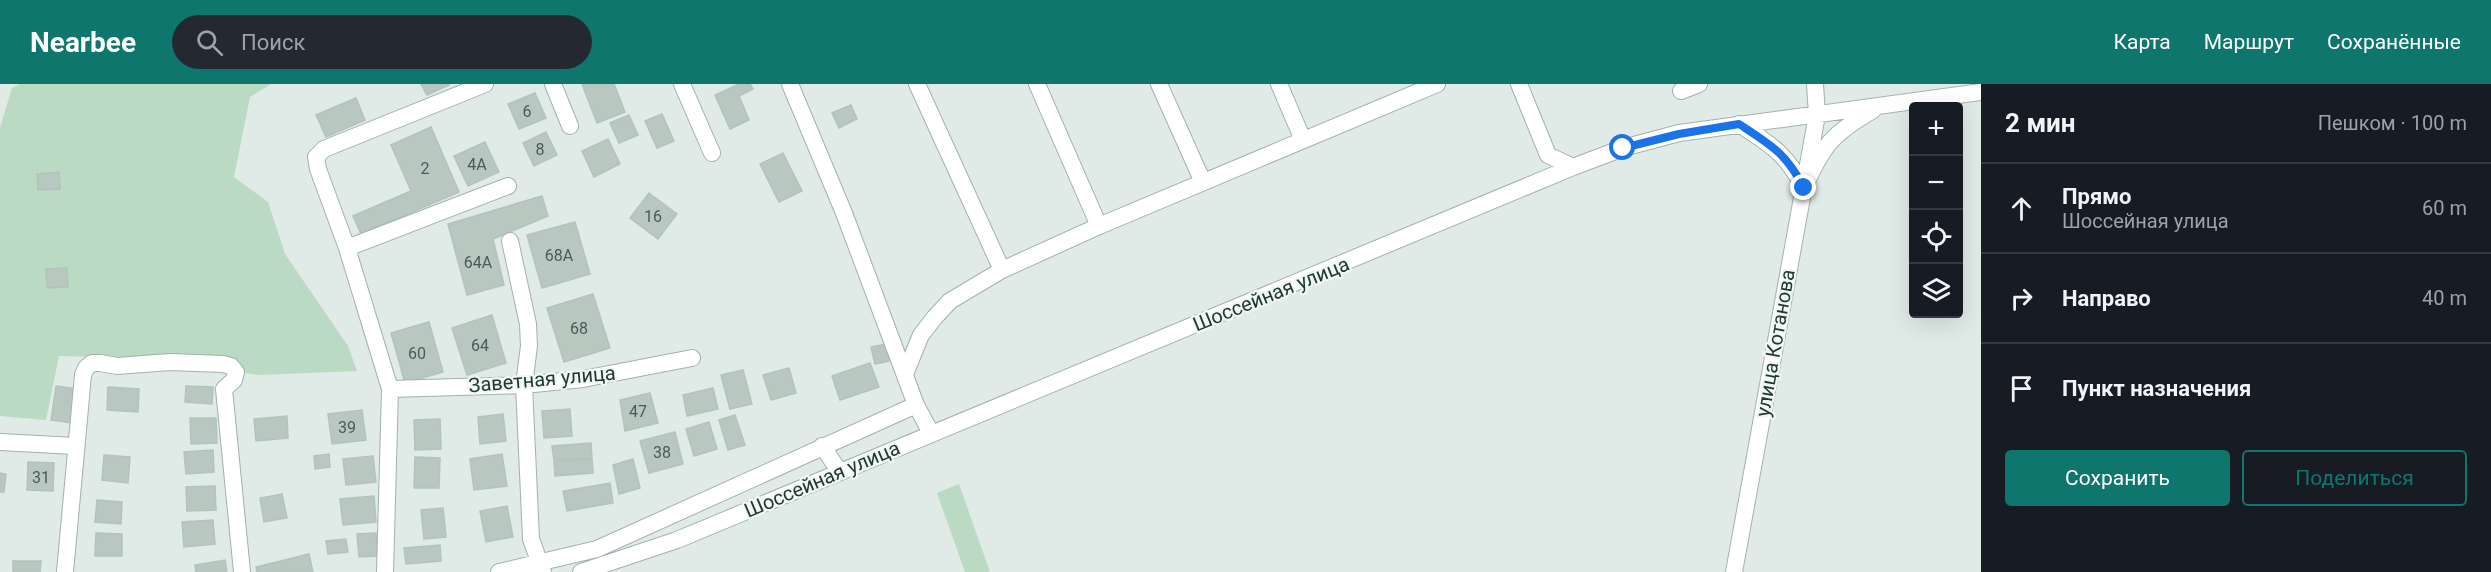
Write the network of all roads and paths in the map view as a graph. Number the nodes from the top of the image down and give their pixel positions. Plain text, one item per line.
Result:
1 (485, 84) edge
2 (553, 84) edge
3 (682, 84) edge
4 (790, 84) edge
5 (917, 84) edge
6 (1037, 84) edge
7 (1159, 84) edge
8 (1279, 84) edge
9 (1437, 84) edge
10 (1519, 84) edge
11 (1699, 84) edge
12 (1815, 84) edge
13 (1402, 91) edge
14 (1681, 91) dead end
15 (1981, 92) edge
16 (1880, 106) junction
17 (1817, 115) junction
18 (1739, 124) junction
19 (570, 126) dead end
20 (1303, 140) junction
21 (712, 153) dead end
22 (1573, 167) junction
23 (1203, 182) junction
24 (508, 186) dead end
25 (1804, 188) junction
26 (1099, 226) junction
27 (510, 241) dead end
28 (348, 248) junction
29 (1002, 270) junction
30 (692, 358) dead end
31 (905, 374) junction
32 (524, 385) junction
33 (390, 389) junction
34 (916, 405) junction
35 (931, 433) junction
36 (0, 442) edge
37 (75, 446) junction
38 (822, 447) junction
39 (840, 472) junction
40 (668, 517) junction
41 (677, 540) junction
42 (541, 568) edge
43 (64, 572) edge
44 (242, 572) edge
45 (385, 572) edge
46 (500, 572) edge
47 (582, 572) edge
48 (1734, 572) edge

1 - 28 street
2 - 19 street
3 - 21 street
4 - 31 street
5 - 29 street
6 - 26 street
7 - 23 street
8 - 20 street
9 - 13 street
10 - 22 street
11 - 14 street
12 - 17 street, улица Котанова
13 - 20 street
15 - 16 street, Шоссейная улица
16 - 17 street, Шоссейная улица
16 - 25 street
17 - 18 street, Шоссейная улица
17 - 25 street, улица Котанова
18 - 22 street, Шоссейная улица
18 - 25 street
20 - 23 street
22 - 35 street, Шоссейная улица
23 - 26 street
24 - 28 street
25 - 48 street, улица Котанова
26 - 29 street
27 - 32 street
28 - 33 street
29 - 31 street
30 - 32 street, Заветная улица
31 - 34 street
32 - 33 street, Заветная улица
32 - 42 street
33 - 45 street
34 - 35 street
34 - 38 street
35 - 39 street, Шоссейная улица
36 - 37 street
37 - 43 street
37 - 44 street
38 - 39 street
38 - 40 street
39 - 41 street, Шоссейная улица
40 - 41 street
40 - 42 street
41 - 47 street, Шоссейная улица
42 - 46 street

